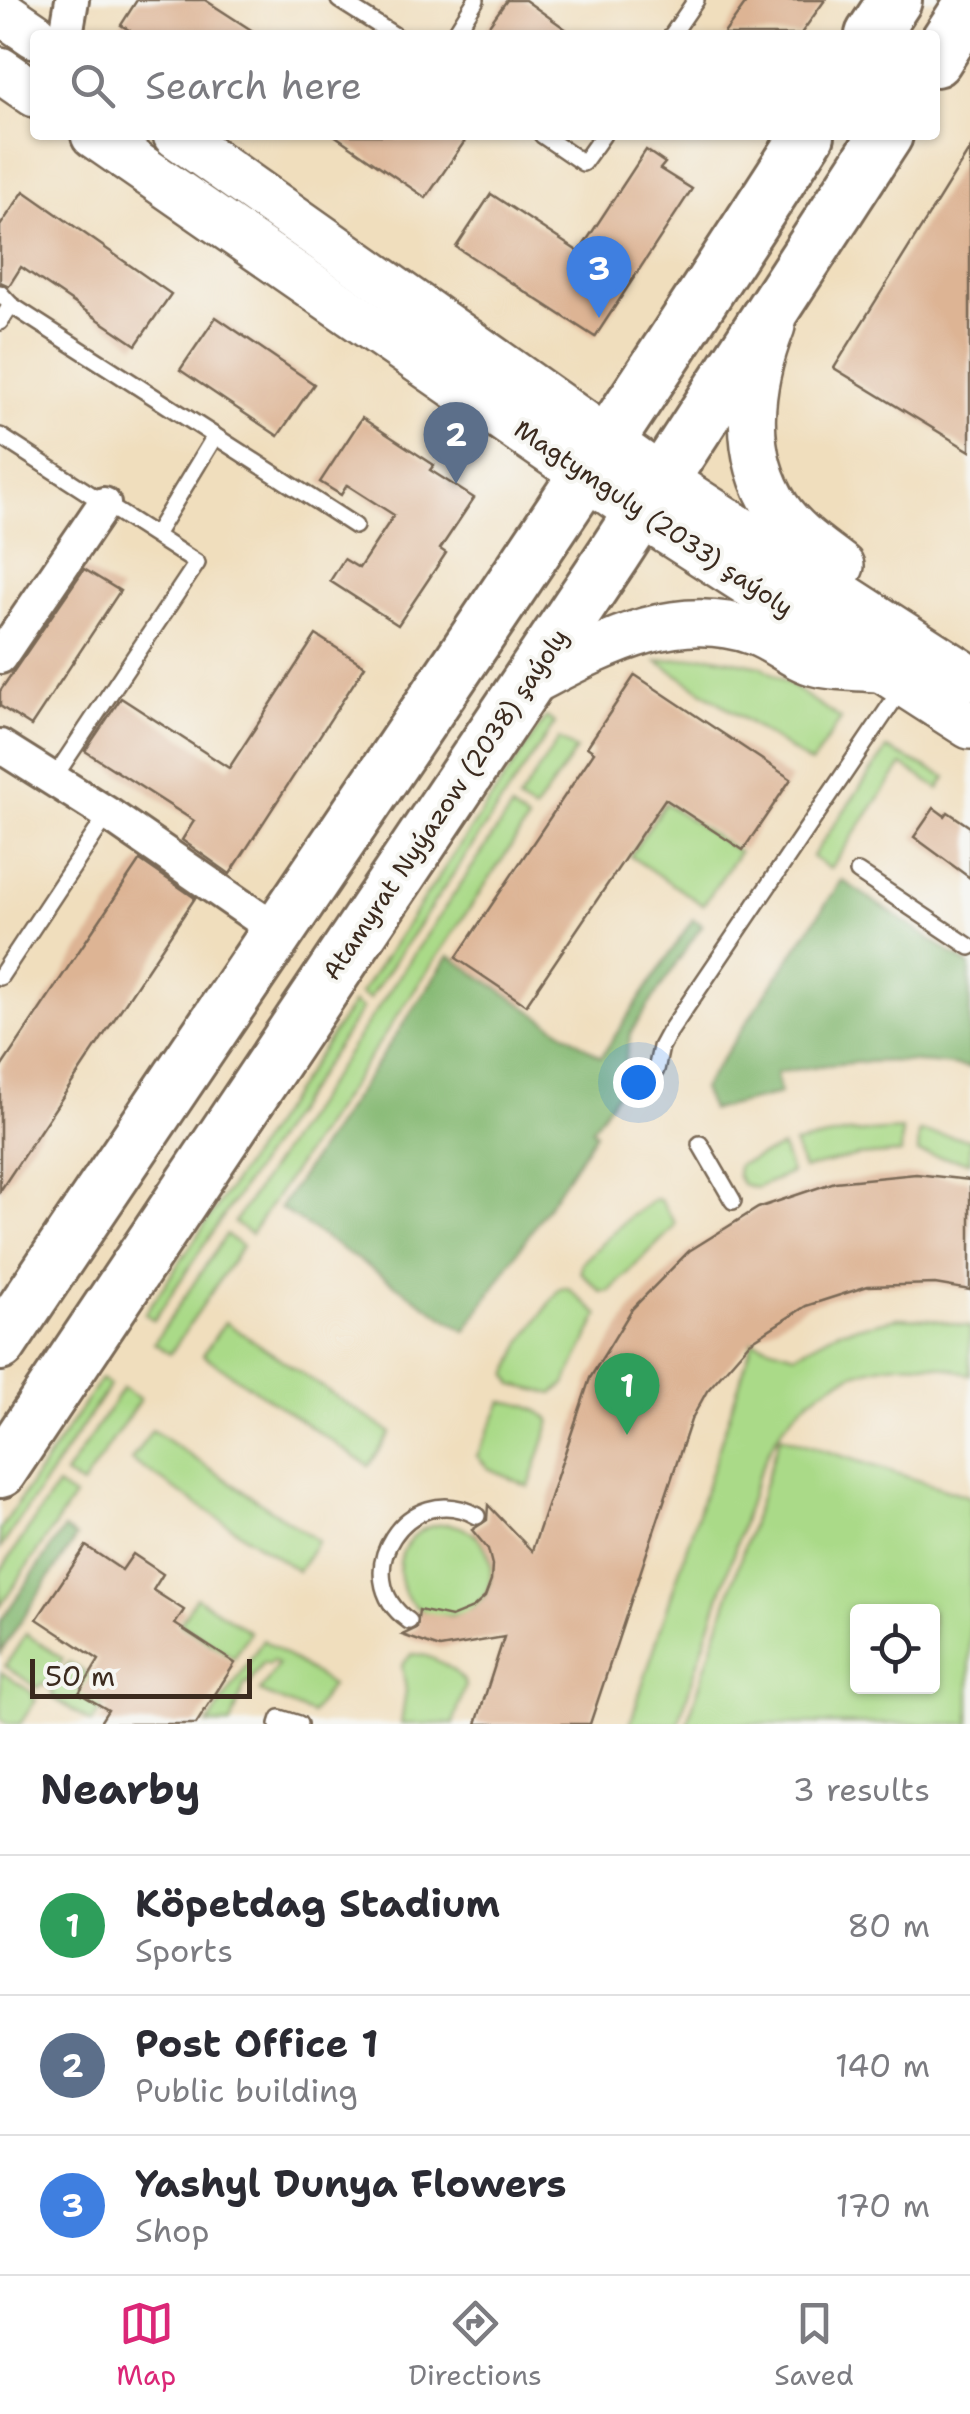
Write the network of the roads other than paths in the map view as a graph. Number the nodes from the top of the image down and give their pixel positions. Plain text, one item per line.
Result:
1 (72, 0) edge
2 (340, 0) edge
3 (476, 0) edge
4 (696, 0) edge
5 (895, 0) edge
6 (970, 6) edge
7 (0, 11) edge
8 (67, 30) edge
9 (386, 30) edge
10 (457, 30) edge
11 (675, 30) edge
12 (875, 30) edge
13 (30, 32) edge
14 (940, 52) edge
15 (0, 70) edge
16 (30, 91) edge
17 (102, 140) edge
18 (183, 140) edge
19 (549, 140) edge
20 (599, 140) edge
21 (805, 140) edge
22 (883, 140) edge
23 (786, 288) junction
24 (6, 299) edge
25 (0, 322) edge
26 (0, 436) edge
27 (215, 436) junction
28 (599, 458) junction
29 (650, 495) junction
30 (104, 504) junction
31 (355, 526) dead end
32 (155, 535) junction
33 (0, 657) edge
34 (895, 660) junction
35 (970, 678) edge
36 (527, 684) junction
37 (970, 726) edge
38 (0, 746) edge
39 (53, 780) junction
40 (108, 814) junction
41 (858, 872) dead end
42 (276, 930) junction
43 (970, 947) edge
44 (0, 977) edge
45 (656, 1070) dead end
46 (700, 1144) dead end
47 (733, 1201) dead end
48 (0, 1344) edge
49 (0, 1471) edge
50 (477, 1516) dead end
51 (408, 1621) dead end
52 (278, 1724) edge
53 (300, 1724) edge

1 - 8 street
2 - 9 lane
3 - 10 lane
4 - 11 lane
5 - 12 main road
6 - 14 main road
7 - 13 main road
15 - 16 main road
17 - 28 main road, Magtymguly (2033) şaýoly
18 - 28 main road, Magtymguly (2033) şaýoly
19 - 20 lane
21 - 28 main road
22 - 23 main road, Atamyrat Nyýazow (2038) şaýoly
23 - 29 main road, Atamyrat Nyýazow (2038) şaýoly
23 - 34 main road
24 - 25 lane
24 - 27 lane
26 - 30 lane
27 - 31 lane
27 - 32 lane
28 - 29 main road, Magtymguly (2033) şaýoly
28 - 42 main road
29 - 34 main road, Magtymguly (2033) şaýoly
29 - 36 main road, Atamyrat Nyýazow (2038) şaýoly
30 - 32 lane
30 - 33 street
32 - 39 lane
34 - 35 main road, Magtymguly (2033) şaýoly
34 - 36 main road
34 - 37 main road, Magtymguly (2033) şaýoly
34 - 45 lane
36 - 49 main road, Atamyrat Nyýazow (2038) şaýoly
38 - 39 street
39 - 40 street
40 - 42 street
40 - 44 lane
41 - 43 lane
42 - 48 main road
46 - 47 lane
50 - 51 lane
52 - 53 lane

